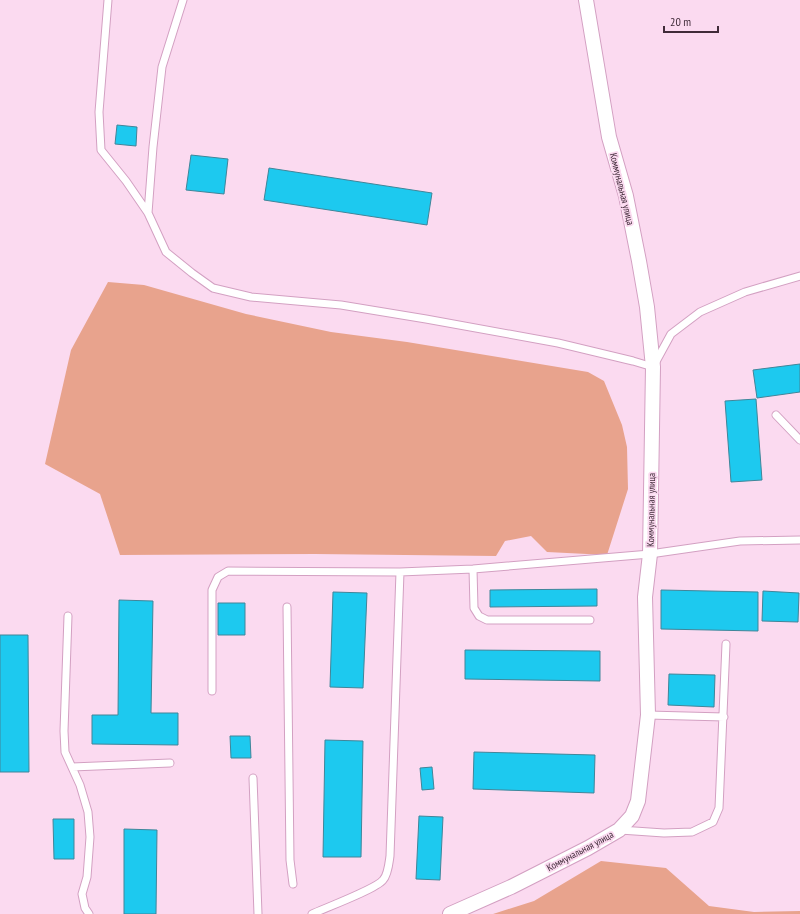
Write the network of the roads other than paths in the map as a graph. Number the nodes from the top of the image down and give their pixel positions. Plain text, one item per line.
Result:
1 (108, 0) edge
2 (183, 0) edge
3 (586, 0) edge
4 (148, 214) junction
5 (800, 276) edge
6 (653, 367) junction
7 (776, 415) dead end
8 (800, 440) edge
9 (800, 540) edge
10 (650, 554) junction
11 (473, 569) junction
12 (400, 572) junction
13 (287, 607) dead end
14 (68, 616) dead end
15 (590, 620) dead end
16 (726, 644) dead end
17 (212, 691) dead end
18 (648, 715) junction
19 (724, 717) junction
20 (170, 763) dead end
21 (72, 767) junction
22 (253, 778) dead end
23 (619, 830) junction
24 (293, 884) dead end
25 (89, 914) edge
26 (258, 914) edge
27 (312, 914) edge
28 (450, 914) edge

1 - 4 lane
2 - 4 lane
3 - 6 street, Коммунальная улица
4 - 6 lane
5 - 6 lane
6 - 10 street, Коммунальная улица
7 - 8 lane
9 - 10 lane
10 - 11 lane
10 - 18 street, Коммунальная улица
11 - 12 lane
11 - 15 lane
12 - 17 lane
12 - 27 lane
13 - 24 lane
14 - 21 lane
16 - 19 lane
18 - 19 lane
18 - 23 street, Коммунальная улица
19 - 23 lane
20 - 21 lane
21 - 25 lane
22 - 26 lane
23 - 28 street, Коммунальная улица

